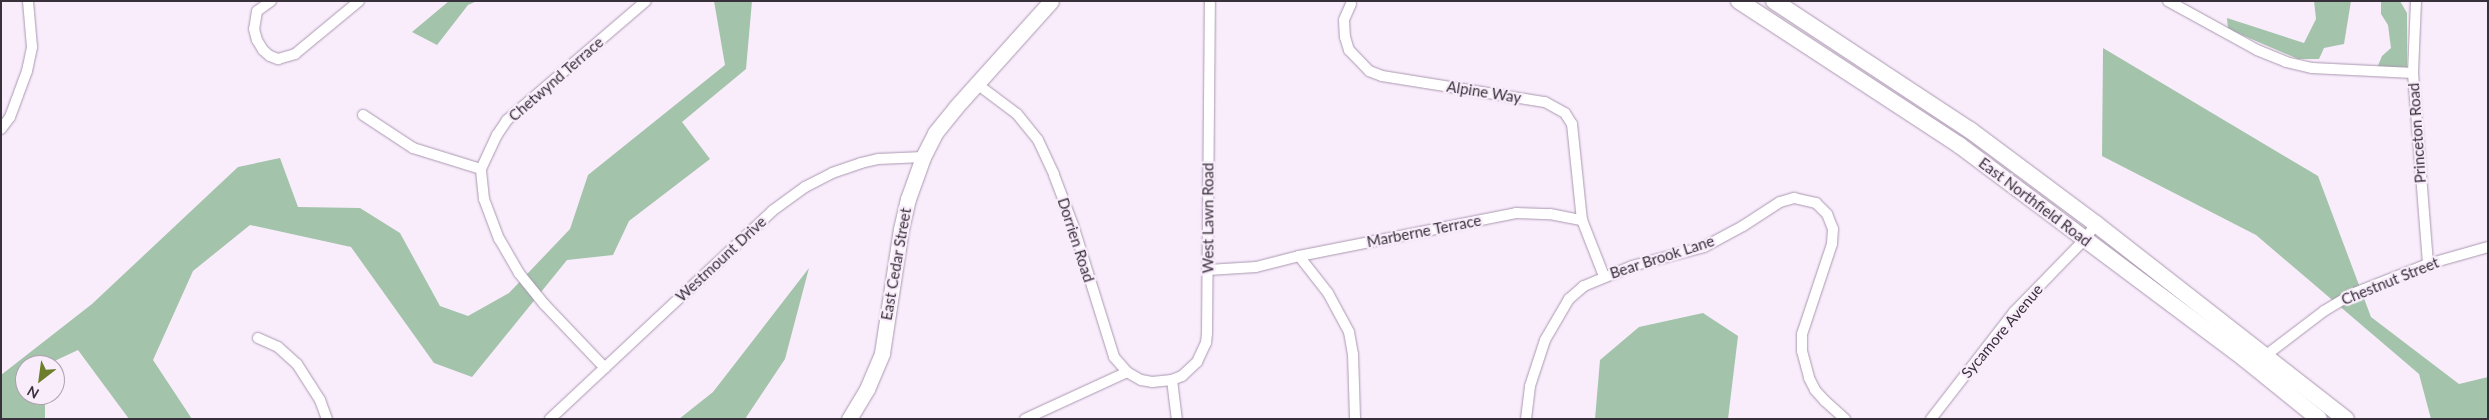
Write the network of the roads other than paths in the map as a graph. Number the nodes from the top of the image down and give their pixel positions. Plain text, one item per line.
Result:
1 (28, 1) edge
2 (271, 1) edge
3 (359, 1) edge
4 (646, 1) edge
5 (1051, 1) edge
6 (1210, 1) edge
7 (1739, 1) edge
8 (1774, 1) edge
9 (2168, 1) edge
10 (2416, 1) edge
11 (1350, 4) dead end
12 (1840, 44) junction
13 (1832, 61) junction
14 (2413, 73) junction
15 (977, 84) junction
16 (363, 115) dead end
17 (1, 129) edge
18 (1970, 130) junction
19 (1959, 145) junction
20 (923, 157) junction
21 (481, 169) junction
22 (1582, 220) junction
23 (2096, 224) junction
24 (2085, 239) junction
25 (2488, 247) edge
26 (1299, 256) junction
27 (2428, 264) junction
28 (1208, 270) junction
29 (1604, 276) junction
30 (258, 338) dead end
31 (2259, 362) junction
32 (606, 368) junction
33 (1127, 372) junction
34 (1172, 380) junction
35 (327, 419) edge
36 (550, 419) edge
37 (849, 419) edge
38 (1026, 419) edge
39 (1177, 419) edge
40 (1355, 419) edge
41 (1526, 419) edge
42 (1845, 419) edge
43 (1931, 419) edge
44 (2319, 419) edge
45 (2346, 419) edge

1 - 17 street
2 - 3 street
4 - 21 street, Chetwynd Terrace
5 - 15 main road, East Cedar Street
6 - 28 street, West Lawn Road
7 - 13 main road, East Northfield Road
8 - 12 main road, East Northfield Road
9 - 14 street
10 - 14 street, Princeton Road
11 - 22 street, Alpine Way
12 - 13 main road
12 - 18 main road, East Northfield Road
13 - 19 main road, East Northfield Road
14 - 27 street, Princeton Road
15 - 20 main road, East Cedar Street
15 - 33 street, Dorrien Road
16 - 21 street
18 - 19 main road
18 - 23 main road, East Northfield Road
19 - 24 main road, East Northfield Road
20 - 32 street, Westmount Drive
20 - 37 main road, East Cedar Street
21 - 32 street, Chetwynd Terrace
22 - 26 street, Marberne Terrace
22 - 29 street
23 - 24 street, Sycamore Avenue
23 - 31 main road, East Northfield Road
24 - 31 main road, East Northfield Road
24 - 43 street, Sycamore Avenue
25 - 27 street, Chestnut Street
26 - 28 street, Marberne Terrace
26 - 40 street
27 - 31 street, Chestnut Street
28 - 34 street, West Lawn Road
29 - 41 street, Bear Brook Lane
29 - 42 street, Bear Brook Lane
30 - 35 street
31 - 44 main road, East Northfield Road
31 - 45 main road, East Northfield Road
32 - 36 street, Westmount Drive
33 - 34 street, Dorrien Road
33 - 38 street
34 - 39 street

